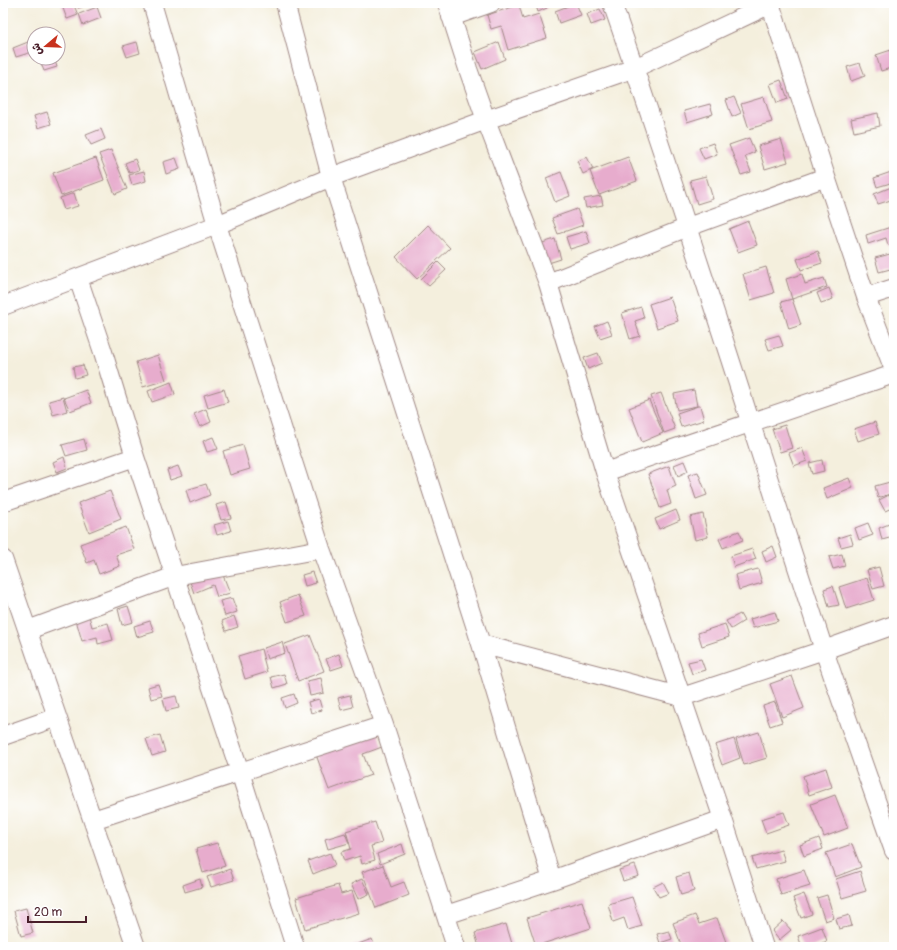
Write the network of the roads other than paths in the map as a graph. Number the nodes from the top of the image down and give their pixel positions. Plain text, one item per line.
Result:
1 (152, 3) edge
2 (285, 3) edge
3 (491, 3) edge
4 (612, 3) edge
5 (771, 3) edge
6 (449, 10) edge
7 (635, 68) junction
8 (486, 120) junction
9 (331, 177) junction
10 (826, 177) junction
11 (217, 224) junction
12 (688, 228) junction
13 (78, 278) junction
14 (548, 283) junction
15 (894, 288) edge
16 (866, 297) junction
17 (3, 306) edge
18 (894, 370) edge
19 (894, 374) edge
20 (750, 423) junction
21 (135, 457) junction
22 (605, 472) junction
23 (3, 502) edge
24 (322, 549) junction
25 (3, 559) edge
26 (175, 576) junction
27 (894, 625) edge
28 (28, 630) junction
29 (481, 644) junction
30 (824, 650) junction
31 (682, 697) junction
32 (57, 717) junction
33 (384, 725) junction
34 (3, 736) edge
35 (240, 772) junction
36 (723, 819) junction
37 (93, 820) junction
38 (894, 851) edge
39 (552, 880) junction
40 (446, 915) junction
41 (136, 947) edge
42 (295, 947) edge
43 (456, 947) edge
44 (764, 947) edge

1 - 11 street
2 - 9 street
3 - 6 street
4 - 7 street
5 - 7 street
5 - 10 street
6 - 8 street
7 - 8 street
7 - 12 street
8 - 9 street
8 - 14 street
9 - 11 street
9 - 29 street
10 - 12 street
10 - 16 street
11 - 13 street
11 - 24 street
12 - 14 street
12 - 20 street
13 - 17 street
13 - 21 street
14 - 22 street
15 - 16 street
16 - 18 street
19 - 20 street
20 - 22 street
20 - 30 street
21 - 23 street
21 - 26 street
22 - 31 street
24 - 26 street
24 - 33 street
25 - 28 street
26 - 28 street
26 - 35 street
27 - 30 street
28 - 32 street
29 - 31 street
29 - 39 street
30 - 31 street
30 - 38 street
31 - 36 street
32 - 34 street
32 - 37 street
33 - 35 street
33 - 40 street
35 - 37 street
35 - 42 street
36 - 39 street
36 - 44 street
37 - 41 street
39 - 40 street
40 - 43 street

